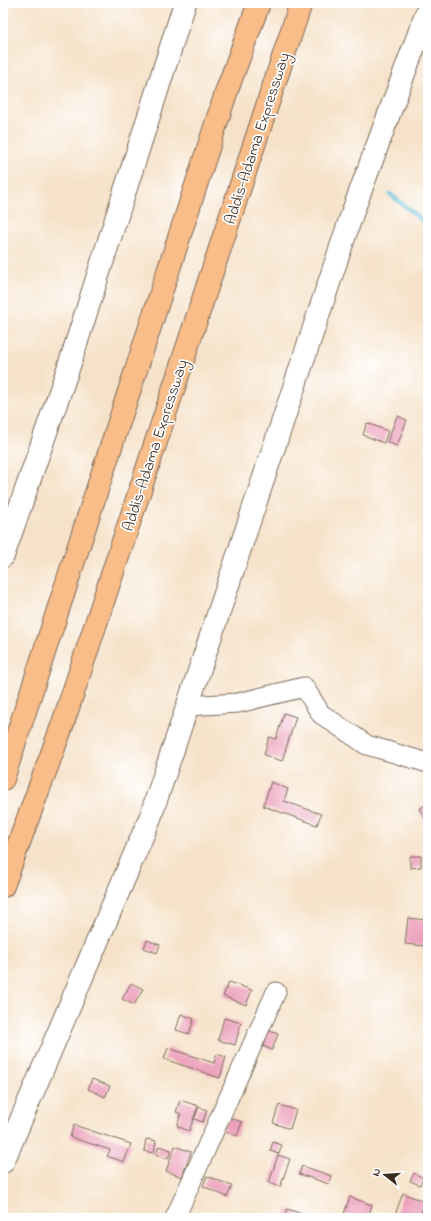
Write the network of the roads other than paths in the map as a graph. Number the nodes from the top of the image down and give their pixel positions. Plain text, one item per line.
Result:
1 (185, 3) edge
2 (259, 3) edge
3 (301, 3) edge
4 (428, 9) edge
5 (3, 556) edge
6 (187, 706) junction
7 (428, 763) edge
8 (3, 779) edge
9 (3, 886) edge
10 (276, 992) dead end
11 (3, 1162) edge
12 (175, 1218) edge

1 - 5 street
2 - 8 highway
3 - 9 highway, Addis-Adama Expressway
4 - 6 street
6 - 7 street
6 - 11 street
10 - 12 street

